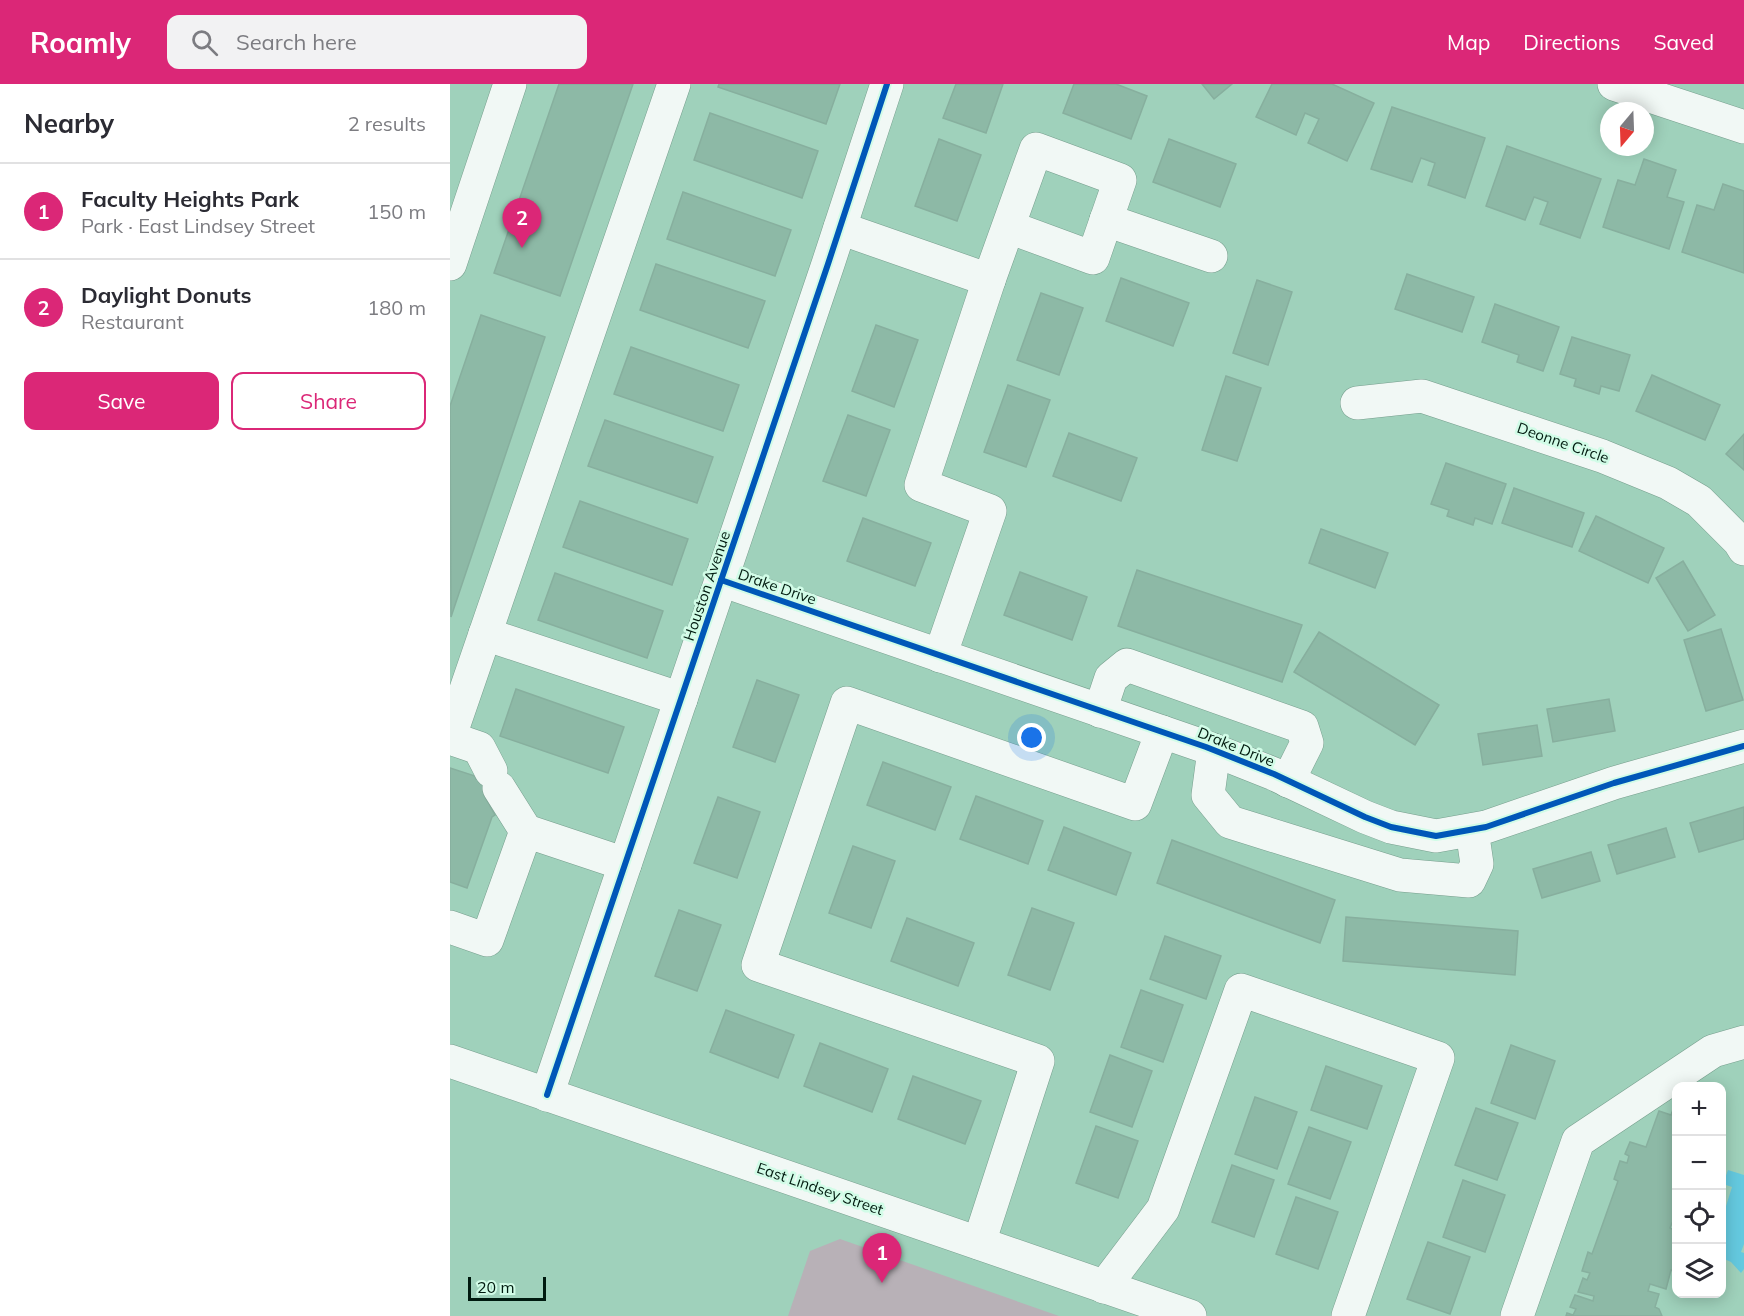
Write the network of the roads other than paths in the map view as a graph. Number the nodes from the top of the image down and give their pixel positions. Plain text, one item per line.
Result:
1 (510, 84) edge
2 (674, 84) edge
3 (887, 84) edge
4 (1614, 84) edge
5 (1744, 127) edge
6 (1106, 219) junction
7 (1009, 226) junction
8 (840, 228) junction
9 (1211, 256) dead end
10 (450, 264) edge
11 (989, 280) junction
12 (1357, 404) dead end
13 (1744, 549) edge
14 (721, 580) junction
15 (485, 634) junction
16 (940, 656) junction
17 (681, 699) junction
18 (1224, 699) junction
19 (1100, 711) junction
20 (1162, 732) junction
21 (450, 737) edge
22 (1744, 746) edge
23 (1210, 749) junction
24 (1288, 781) junction
25 (1322, 797) junction
26 (1390, 826) junction
27 (1472, 830) junction
28 (526, 831) junction
29 (1301, 845) junction
30 (625, 864) junction
31 (1375, 868) junction
32 (450, 927) edge
33 (1744, 1042) edge
34 (450, 1062) edge
35 (547, 1095) junction
36 (979, 1243) junction
37 (1104, 1287) junction
38 (1190, 1316) edge
39 (1348, 1316) edge
40 (1517, 1316) edge

1 - 10 street
2 - 15 street
3 - 8 street, Houston Avenue
4 - 5 street
6 - 7 street
6 - 7 street
6 - 9 street
7 - 11 street
8 - 11 street
8 - 14 street, Houston Avenue
11 - 16 street
12 - 13 street, Deonne Circle
14 - 16 street, Drake Drive
14 - 17 street, Houston Avenue
15 - 17 street
15 - 21 street
16 - 19 street, Drake Drive
17 - 30 street, Houston Avenue
18 - 19 street
18 - 23 street
18 - 24 street
19 - 20 street, Drake Drive
20 - 23 street, Drake Drive
20 - 36 street
21 - 28 street
22 - 27 street, Drake Drive
23 - 24 street, Drake Drive
23 - 29 street
24 - 25 street, Drake Drive
25 - 26 street, Drake Drive
25 - 29 street
26 - 27 street, Drake Drive
26 - 31 street
27 - 31 street
28 - 30 street
28 - 32 street
29 - 31 street
30 - 35 street, Houston Avenue
33 - 40 street
34 - 35 street, East Lindsey Street
35 - 36 street, East Lindsey Street
36 - 37 street, East Lindsey Street
37 - 38 street, East Lindsey Street
37 - 39 street

